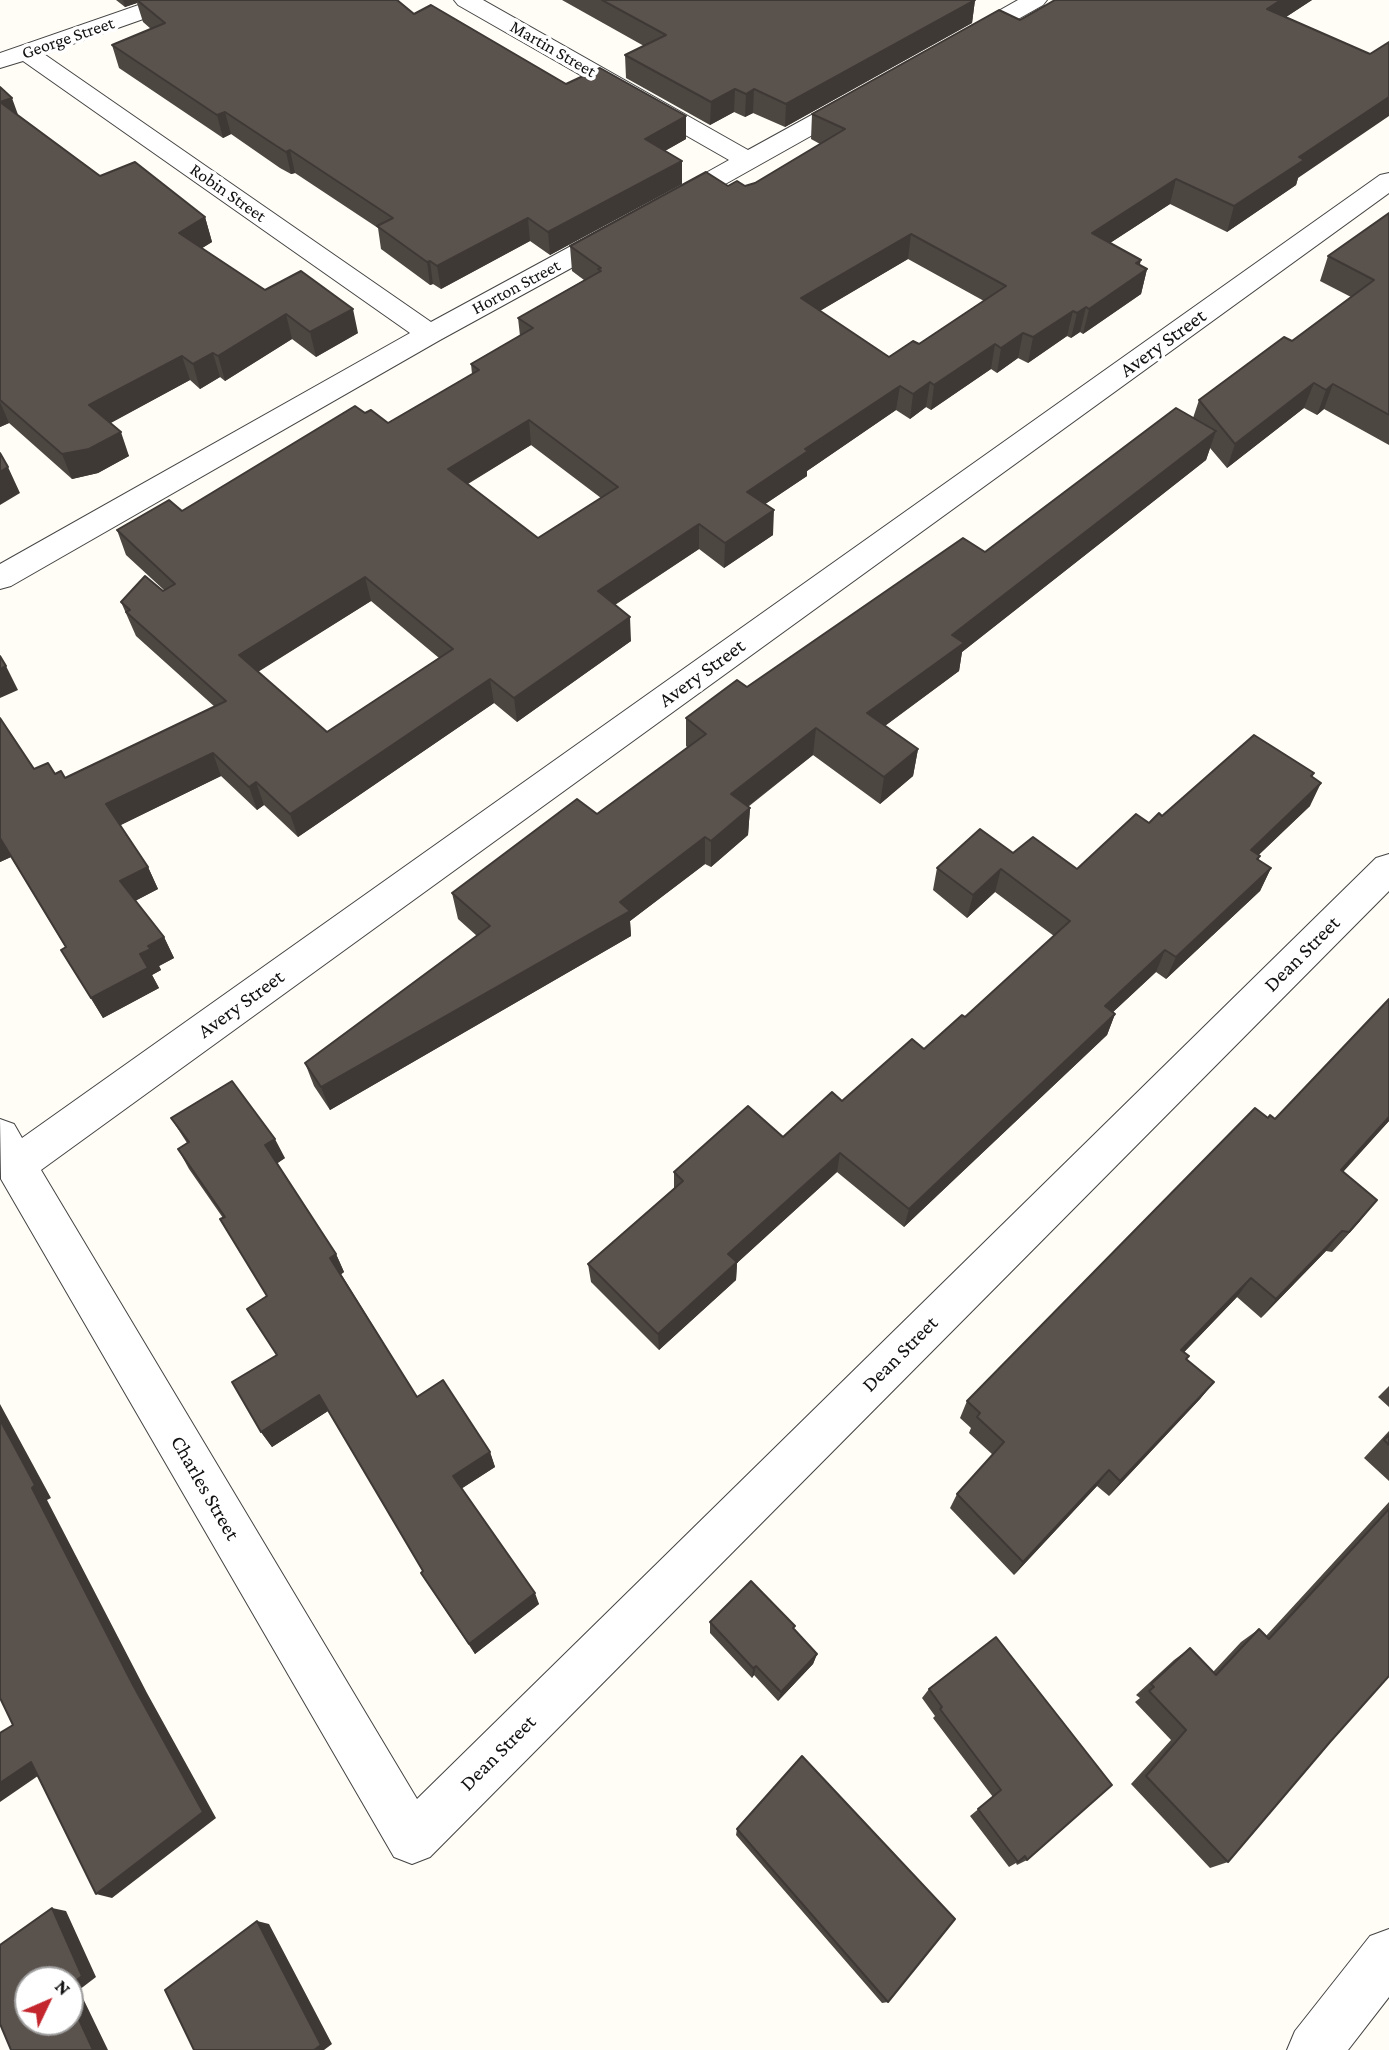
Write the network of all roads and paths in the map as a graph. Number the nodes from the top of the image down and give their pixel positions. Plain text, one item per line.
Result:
1 (175, 0) edge
2 (466, 0) edge
3 (1035, 0) edge
4 (26, 52) junction
5 (940, 54) edge
6 (0, 61) edge
7 (880, 87) edge
8 (749, 161) junction
9 (1389, 181) edge
10 (430, 334) junction
11 (0, 578) edge
12 (1389, 868) edge
13 (8, 1151) edge
14 (412, 1839) joint
15 (1389, 1955) edge
16 (1314, 2050) edge

1 - 4 street, George Street
2 - 8 street, Martin Street
3 - 5 street
4 - 6 street, George Street
4 - 10 street, Robin Street
7 - 8 street, Horton Street
8 - 10 street, Horton Street
9 - 13 street, Avery Street
10 - 11 street, Horton Street
12 - 14 street, Dean Street
13 - 14 street, Charles Street
15 - 16 street

